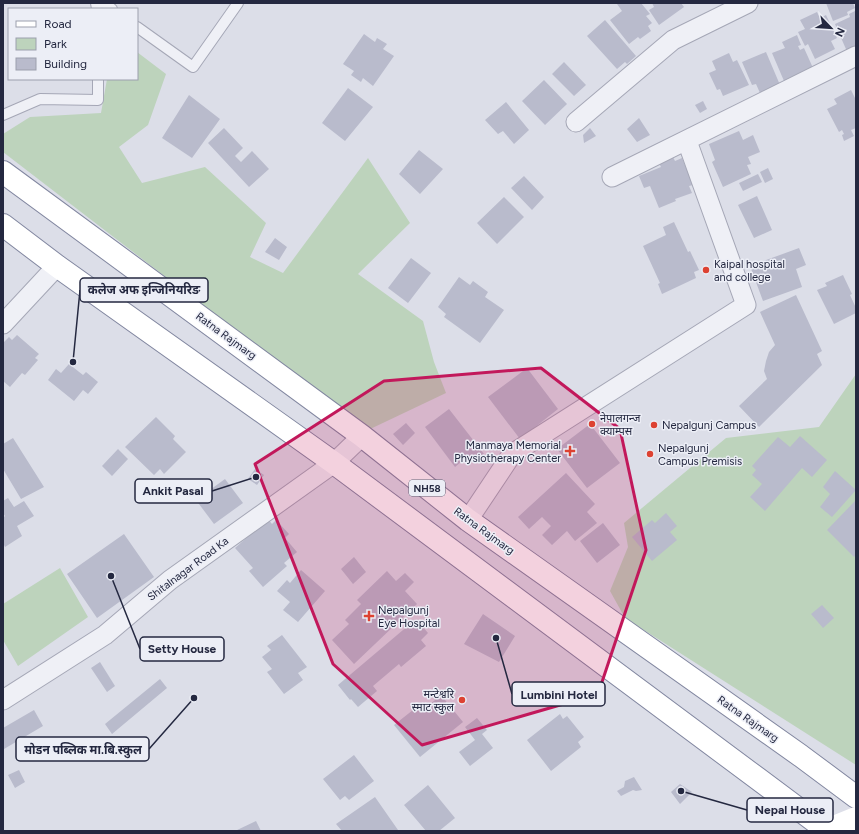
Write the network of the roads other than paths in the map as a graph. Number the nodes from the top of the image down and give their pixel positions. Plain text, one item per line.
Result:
1 (238, 3) edge
2 (748, 3) edge
3 (138, 28) edge
4 (856, 56) edge
5 (98, 80) edge
6 (3, 115) edge
7 (576, 122) dead end
8 (687, 141) junction
9 (3, 172) edge
10 (612, 177) dead end
11 (3, 225) edge
12 (57, 266) junction
13 (3, 324) edge
14 (362, 436) junction
15 (334, 463) junction
16 (468, 520) junction
17 (4, 696) edge
18 (856, 797) edge
19 (856, 818) edge
20 (826, 831) edge

1 - 3 lane
2 - 7 street
4 - 8 street
5 - 6 lane
8 - 10 street
8 - 16 street
9 - 14 main road, Ratna Rajmarg / NH58
11 - 12 main road
12 - 13 street
12 - 15 main road
14 - 15 street, Shitalnagar Road Ka
14 - 16 main road, Ratna Rajmarg / NH58
15 - 17 street, Shitalnagar Road Ka
15 - 20 main road
16 - 18 main road, Ratna Rajmarg / NH58
19 - 20 main road

